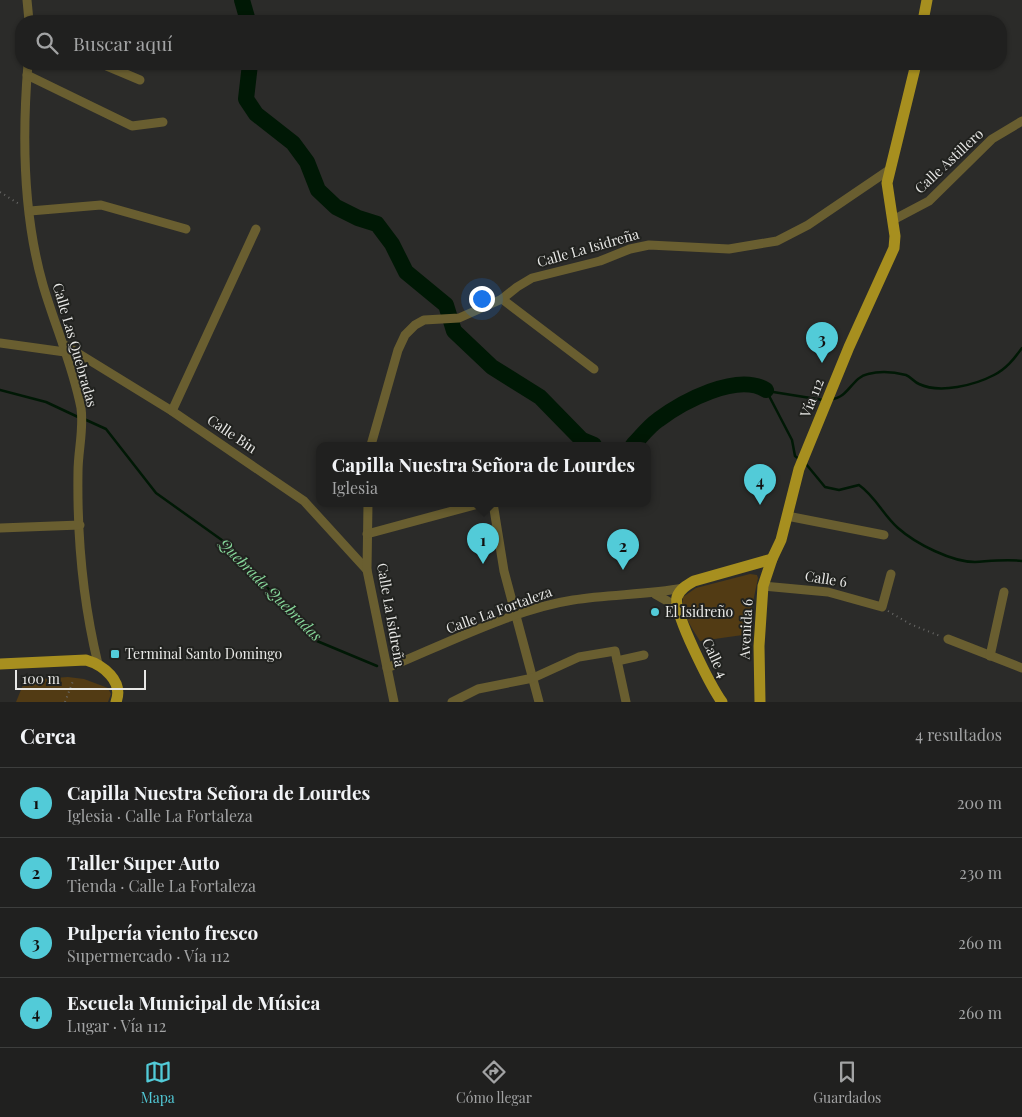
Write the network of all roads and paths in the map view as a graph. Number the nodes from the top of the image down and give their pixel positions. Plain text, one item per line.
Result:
1 (27, 0) edge
2 (927, 0) edge
3 (28, 15) edge
4 (924, 15) edge
5 (27, 70) edge
6 (116, 70) edge
7 (914, 70) edge
8 (27, 75) junction
9 (140, 80) dead end
10 (1022, 121) edge
11 (163, 122) dead end
12 (889, 170) junction
13 (0, 192) edge
14 (30, 211) junction
15 (893, 220) junction
16 (186, 229) dead end
17 (256, 229) dead end
18 (502, 299) junction
19 (0, 343) edge
20 (64, 348) junction
21 (594, 369) dead end
22 (172, 411) junction
23 (372, 442) edge
24 (368, 507) edge
25 (467, 507) edge
26 (494, 507) edge
27 (787, 516) junction
28 (80, 525) junction
29 (0, 528) edge
30 (367, 534) junction
31 (884, 535) dead end
32 (772, 559) junction
33 (746, 566) junction
34 (367, 570) junction
35 (891, 574) dead end
36 (764, 586) junction
37 (1004, 592) dead end
38 (655, 594) junction
39 (679, 597) junction
40 (882, 607) junction
41 (516, 616) junction
42 (948, 639) joint
43 (644, 655) dead end
44 (990, 656) junction
45 (617, 661) junction
46 (0, 664) edge
47 (98, 664) junction
48 (387, 668) junction
49 (1022, 668) edge
50 (533, 678) junction
51 (73, 681) dead end
52 (64, 702) edge
53 (116, 702) edge
54 (394, 702) edge
55 (452, 702) edge
56 (539, 702) edge
57 (626, 702) edge
58 (722, 702) edge
59 (760, 702) edge

1 - 3 street
2 - 4 main road
5 - 8 street, Calle Las Quebradas
6 - 9 street
7 - 12 main road, Vía 112
8 - 11 street
8 - 14 street, Calle Las Quebradas
10 - 15 street, Calle Astillero
12 - 15 main road, Vía 112
12 - 18 street, Calle La Isidreña
13 - 14 path
14 - 16 street
14 - 20 street, Calle Las Quebradas
15 - 27 main road, Vía 112
17 - 22 street
18 - 21 street
18 - 23 street, Calle La Isidreña
19 - 20 street
20 - 22 street, Calle Bin
20 - 28 street, Calle Las Quebradas
22 - 34 street, Calle Bin
24 - 30 street, Calle La Isidreña
25 - 30 street
26 - 41 street
27 - 31 street
27 - 32 main road, Vía 112
28 - 29 street
28 - 47 street, Calle Las Quebradas
30 - 34 street, Calle La Isidreña
32 - 33 main road
32 - 36 main road, Avenida 6
33 - 36 main road
33 - 39 main road
34 - 48 street, Calle La Isidreña
35 - 40 street
36 - 40 street, Calle 6
36 - 59 main road, Avenida 6
37 - 44 street
38 - 39 street, Calle La Fortaleza
38 - 39 street
38 - 41 street, Calle La Fortaleza
39 - 58 main road, Calle 4
40 - 42 path
41 - 48 street, Calle La Fortaleza
41 - 50 street
42 - 44 street
43 - 45 street
44 - 49 street
45 - 50 street
45 - 57 street
46 - 47 main road
47 - 53 main road
48 - 54 street, Calle La Isidreña
50 - 55 street
50 - 56 street
51 - 52 path

